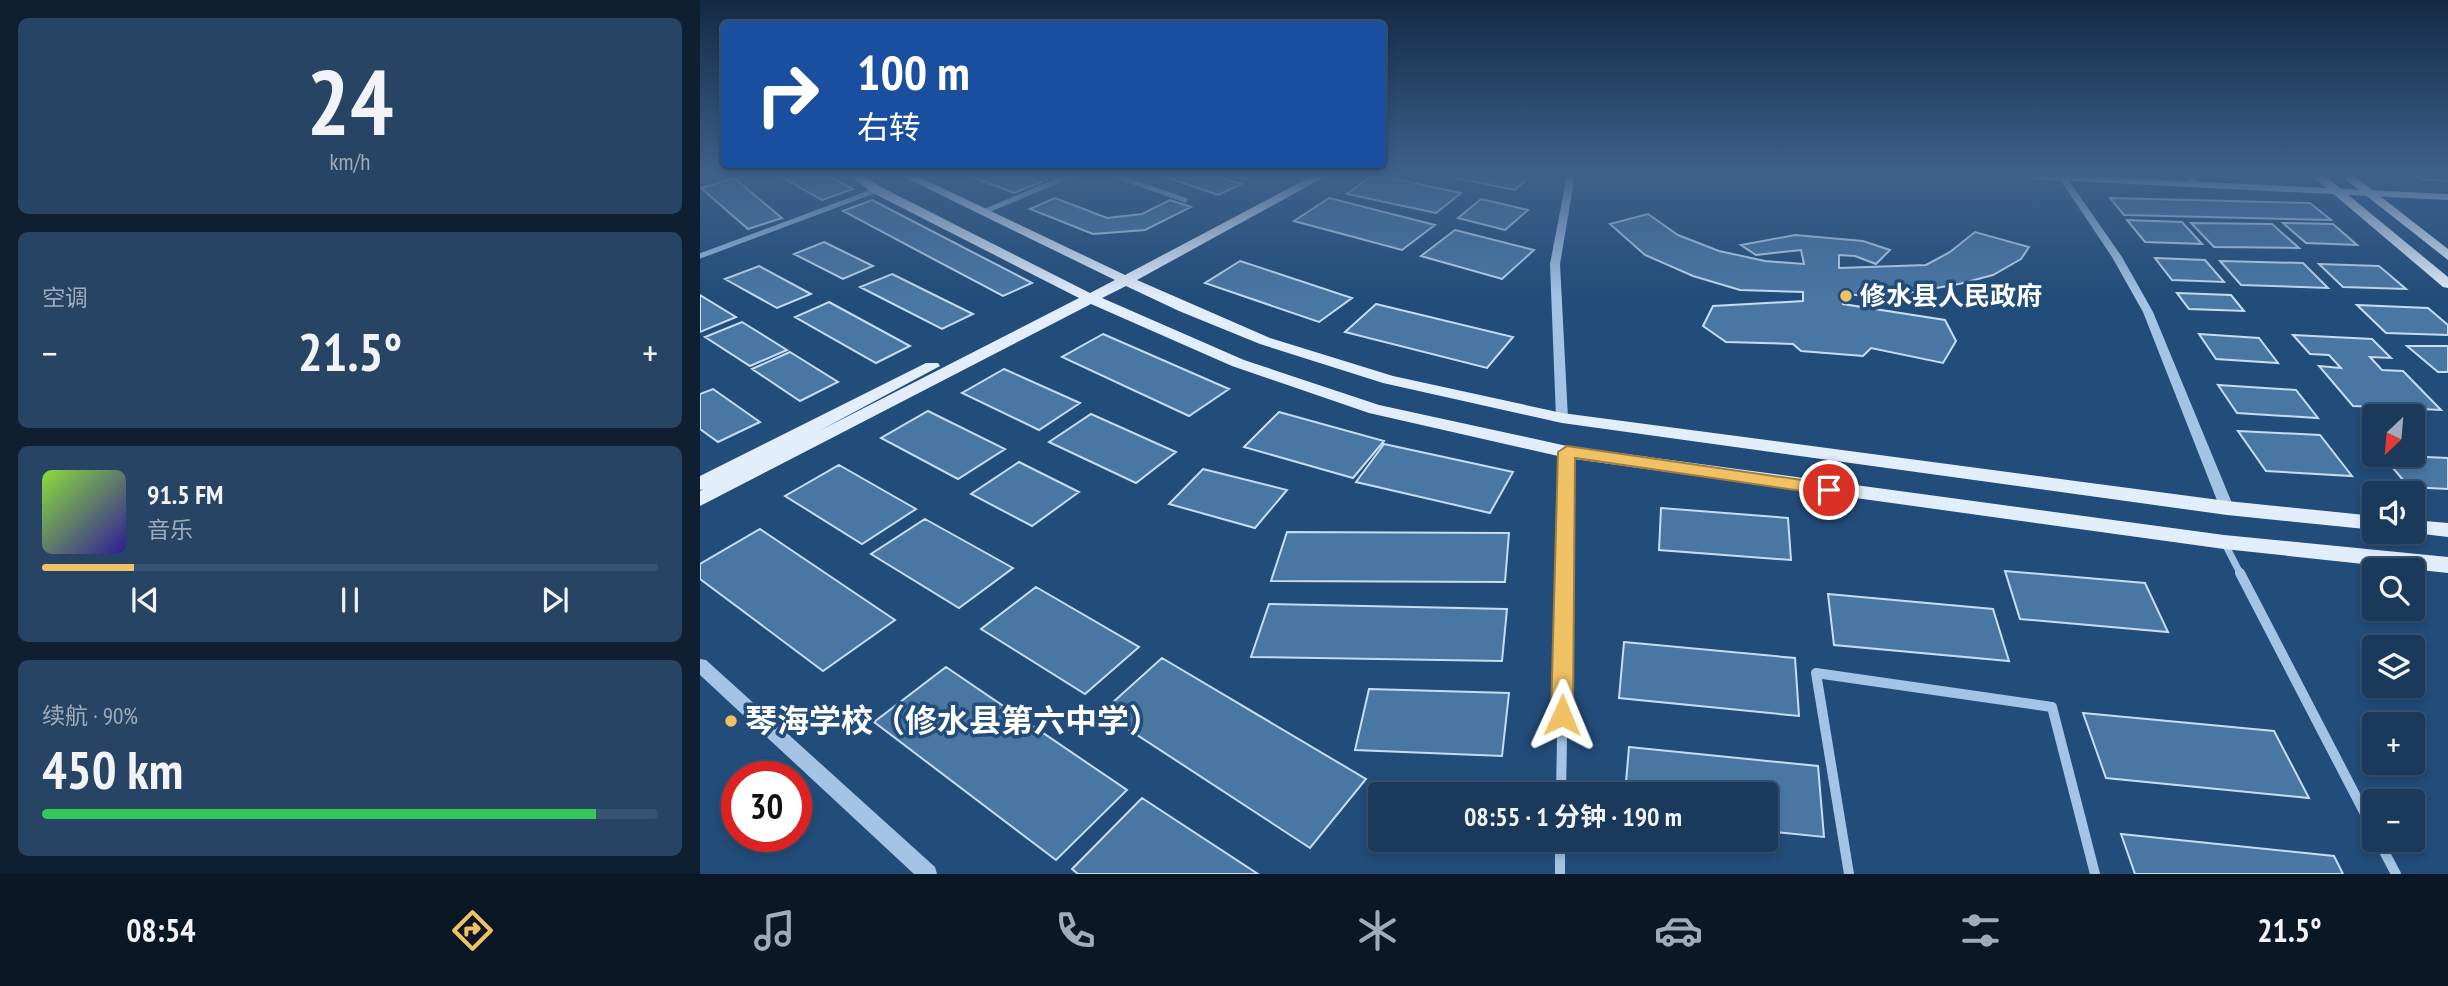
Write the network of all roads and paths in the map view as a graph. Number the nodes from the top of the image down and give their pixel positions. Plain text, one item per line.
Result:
1 (808, 216) edge
2 (927, 216) edge
3 (991, 216) edge
4 (1229, 216) edge
5 (1241, 216) edge
6 (1564, 216) edge
7 (2089, 216) edge
8 (2366, 216) edge
9 (2397, 216) edge
10 (700, 256) edge
11 (2448, 256) edge
12 (1119, 277) junction
13 (2448, 284) edge
14 (1082, 295) junction
15 (1562, 418) junction
16 (1567, 452) junction
17 (700, 484) edge
18 (700, 499) edge
19 (2227, 508) junction
20 (2362, 522) edge
21 (2425, 528) edge
22 (2448, 530) edge
23 (2224, 541) junction
24 (2448, 565) edge
25 (700, 665) edge
26 (1561, 782) edge
27 (2362, 808) edge
28 (1560, 852) edge
29 (2384, 852) edge
30 (928, 874) edge
31 (1560, 874) edge
32 (1849, 874) edge
33 (2095, 874) edge
34 (2396, 874) edge

1 - 10 street
2 - 14 main road
3 - 12 main road
4 - 12 main road
5 - 12 main road
6 - 15 street
7 - 19 street
8 - 13 main road
9 - 11 main road
12 - 14 main road
12 - 15 main road
14 - 16 main road
14 - 17 main road
14 - 18 main road
15 - 19 main road
16 - 23 main road
16 - 26 street
19 - 20 main road
21 - 22 main road
23 - 24 main road
23 - 27 street
25 - 30 street
28 - 31 street
29 - 34 street
32 - 33 street

